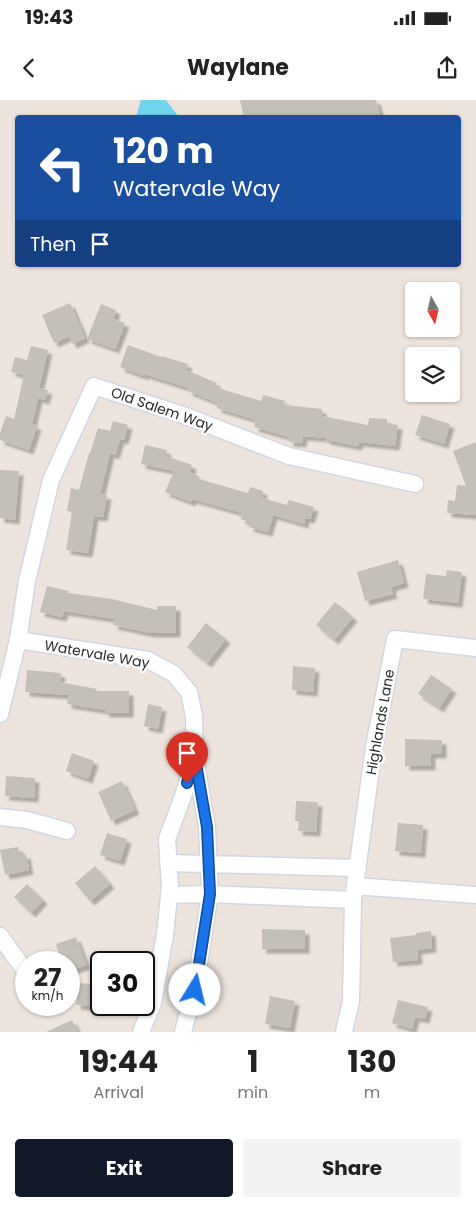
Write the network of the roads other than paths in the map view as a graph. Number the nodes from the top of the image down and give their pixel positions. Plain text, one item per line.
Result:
1 (415, 484) dead end
2 (18, 640) junction
3 (476, 648) edge
4 (0, 714) edge
5 (195, 758) junction
6 (0, 816) edge
7 (67, 830) dead end
8 (168, 863) junction
9 (209, 863) junction
10 (358, 868) junction
11 (354, 893) junction
12 (210, 894) junction
13 (169, 895) junction
14 (476, 895) edge
15 (0, 936) edge
16 (15, 957) edge
17 (141, 1032) edge
18 (183, 1032) edge
19 (344, 1032) edge

1 - 2 street, Old Salem Way
2 - 4 street, Old Salem Way
2 - 5 street, Watervale Way
3 - 10 street, Highlands Lane
5 - 8 street, Watervale Way
5 - 9 street, Watervale Way
6 - 7 street
8 - 9 street
8 - 13 street, Watervale Way
9 - 10 street
9 - 12 street, Watervale Way
10 - 11 street, Highlands Lane
11 - 12 street
11 - 14 street
11 - 19 street, Highlands Lane
12 - 13 street
12 - 18 street, Watervale Way
13 - 17 street, Watervale Way
15 - 16 street

